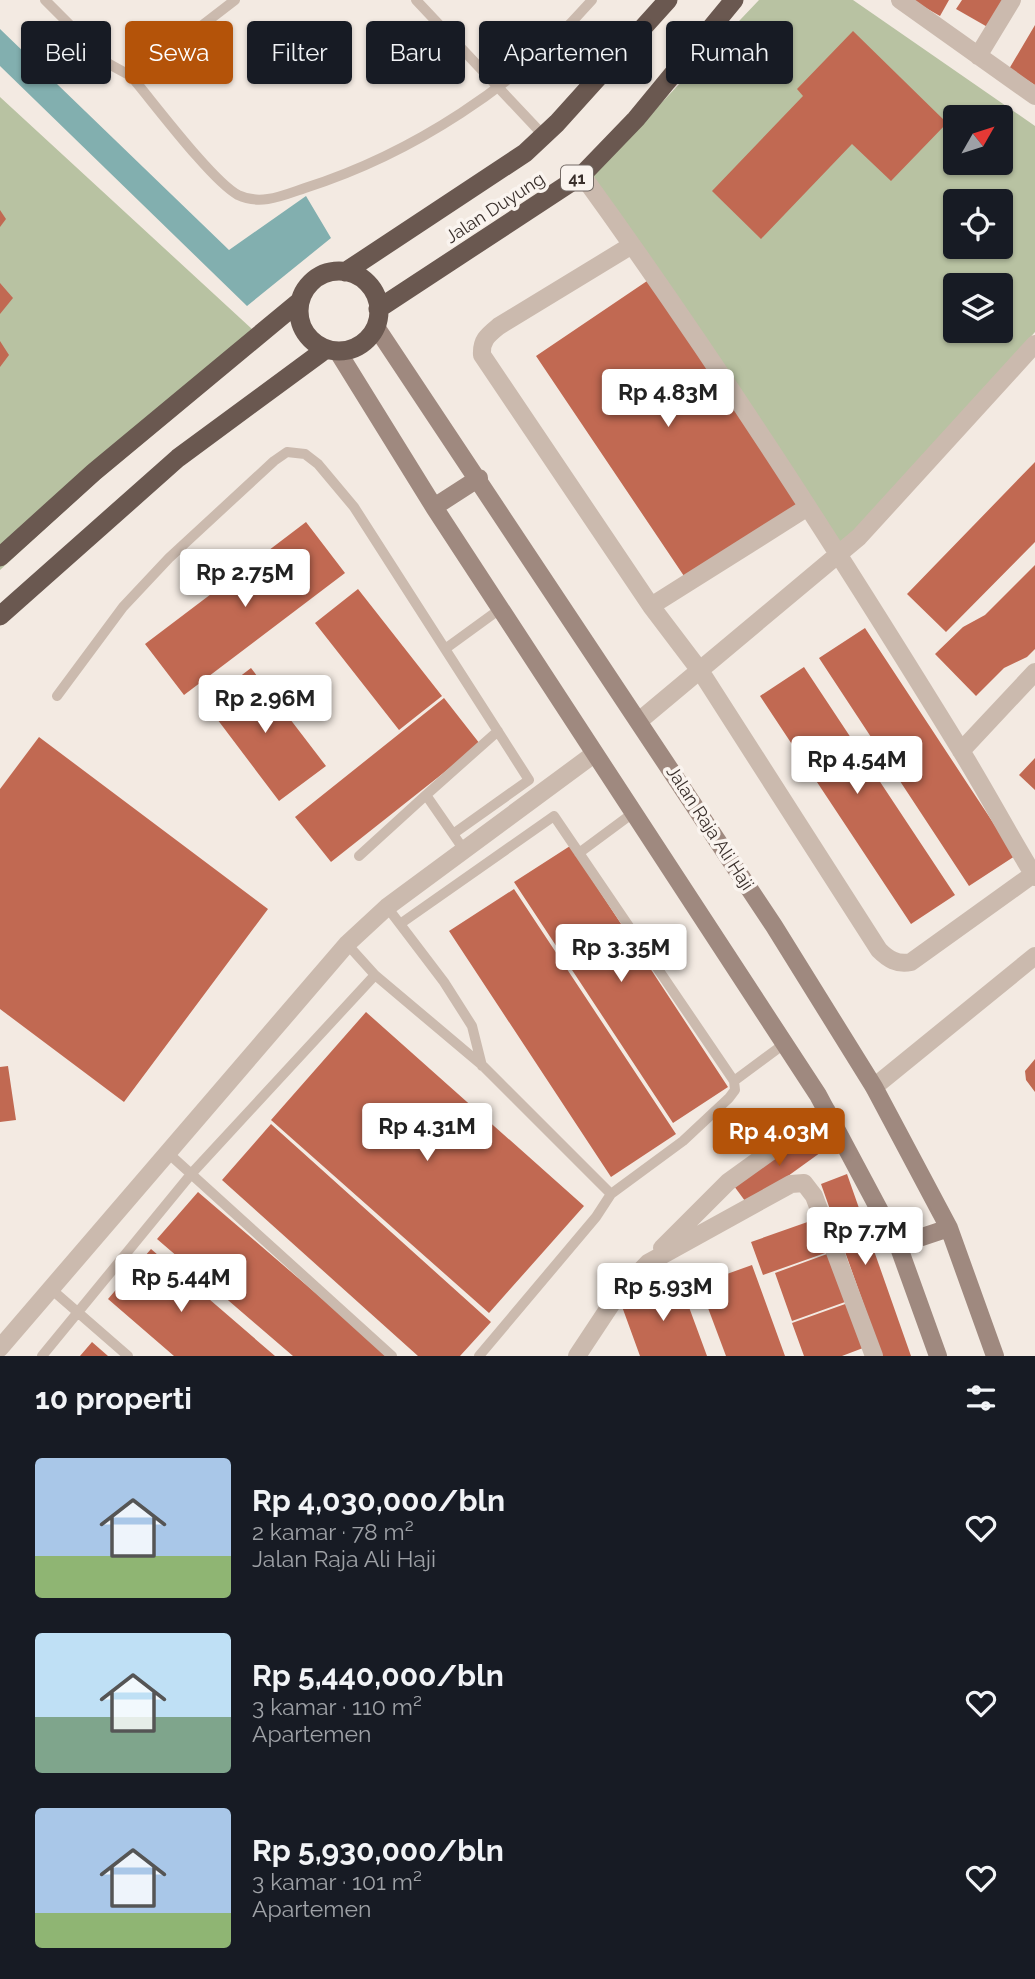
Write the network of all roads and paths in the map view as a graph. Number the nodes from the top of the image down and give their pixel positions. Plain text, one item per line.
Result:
1 (45, 0) edge
2 (235, 0) edge
3 (416, 0) edge
4 (592, 0) edge
5 (668, 0) edge
6 (734, 0) edge
7 (900, 0) edge
8 (1012, 0) edge
9 (206, 21) edge
10 (978, 56) junction
11 (125, 73) edge
12 (138, 84) edge
13 (498, 87) junction
14 (1035, 96) edge
15 (544, 136) junction
16 (582, 174) junction
17 (632, 244) junction
18 (345, 272) junction
19 (300, 302) junction
20 (377, 318) junction
21 (1035, 345) edge
22 (332, 351) junction
23 (479, 478) junction
24 (434, 507) junction
25 (808, 508) junction
26 (0, 557) edge
27 (838, 557) junction
28 (650, 606) junction
29 (500, 609) junction
30 (0, 616) edge
31 (445, 649) junction
32 (1035, 671) edge
33 (701, 672) junction
34 (57, 696) dead end
35 (639, 721) junction
36 (498, 731) junction
37 (961, 751) junction
38 (594, 754) junction
39 (426, 795) junction
40 (633, 813) junction
41 (453, 834) junction
42 (464, 850) junction
43 (579, 853) junction
44 (359, 856) dead end
45 (1034, 875) edge
46 (387, 907) junction
47 (400, 924) junction
48 (347, 944) junction
49 (1035, 956) edge
50 (375, 975) junction
51 (784, 1044) junction
52 (482, 1066) junction
53 (734, 1081) junction
54 (874, 1087) junction
55 (827, 1111) junction
56 (168, 1153) junction
57 (192, 1173) junction
58 (611, 1194) junction
59 (949, 1228) junction
60 (898, 1245) junction
61 (648, 1263) junction
62 (51, 1289) junction
63 (78, 1311) junction
64 (0, 1348) edge
65 (42, 1356) edge
66 (128, 1356) edge
67 (392, 1356) edge
68 (479, 1356) edge
69 (577, 1356) edge
70 (874, 1356) edge
71 (938, 1356) edge
72 (995, 1356) edge

1 - 11 lane
2 - 9 lane
3 - 13 lane
4 - 13 lane
5 - 15 highway, Jalan Duyung
6 - 16 highway, Jalan Duyung / 41
7 - 10 street
8 - 10 street
10 - 14 street
12 - 13 lane
13 - 15 lane
15 - 18 highway, Jalan Duyung
16 - 17 street
16 - 20 highway, Jalan Duyung / 41
17 - 25 street
17 - 28 street
18 - 19 highway
18 - 20 highway
19 - 22 highway
19 - 26 highway
20 - 22 highway, 41
20 - 23 main road, Jalan Raja Ali Haji
21 - 27 street
22 - 24 main road
22 - 30 highway, 41
23 - 24 main road
23 - 35 main road, Jalan Raja Ali Haji
24 - 29 main road
25 - 27 street
25 - 28 street
27 - 33 street
27 - 37 street
28 - 33 street
29 - 31 lane
29 - 38 main road
31 - 34 lane
31 - 36 lane
32 - 37 street
33 - 35 street
33 - 45 street
35 - 54 main road, Jalan Raja Ali Haji
36 - 39 lane
36 - 41 lane
37 - 45 street
38 - 40 main road
38 - 42 street
39 - 41 lane
39 - 44 lane
40 - 43 lane
40 - 51 main road
41 - 42 lane
42 - 46 street
43 - 47 lane
43 - 53 lane
46 - 47 lane
46 - 48 street
47 - 52 lane
48 - 50 lane
48 - 56 street
49 - 54 street
50 - 52 lane
50 - 57 lane
51 - 53 lane
51 - 55 main road
52 - 58 lane
53 - 58 lane
54 - 59 main road, Jalan Raja Ali Haji
55 - 60 main road
55 - 61 street
56 - 57 lane
56 - 62 street
57 - 63 lane
57 - 67 lane
58 - 68 lane
59 - 60 main road
59 - 72 main road, Jalan Raja Ali Haji
60 - 71 main road
61 - 69 street
61 - 70 street
62 - 63 lane
62 - 64 street
63 - 65 lane
63 - 66 lane

